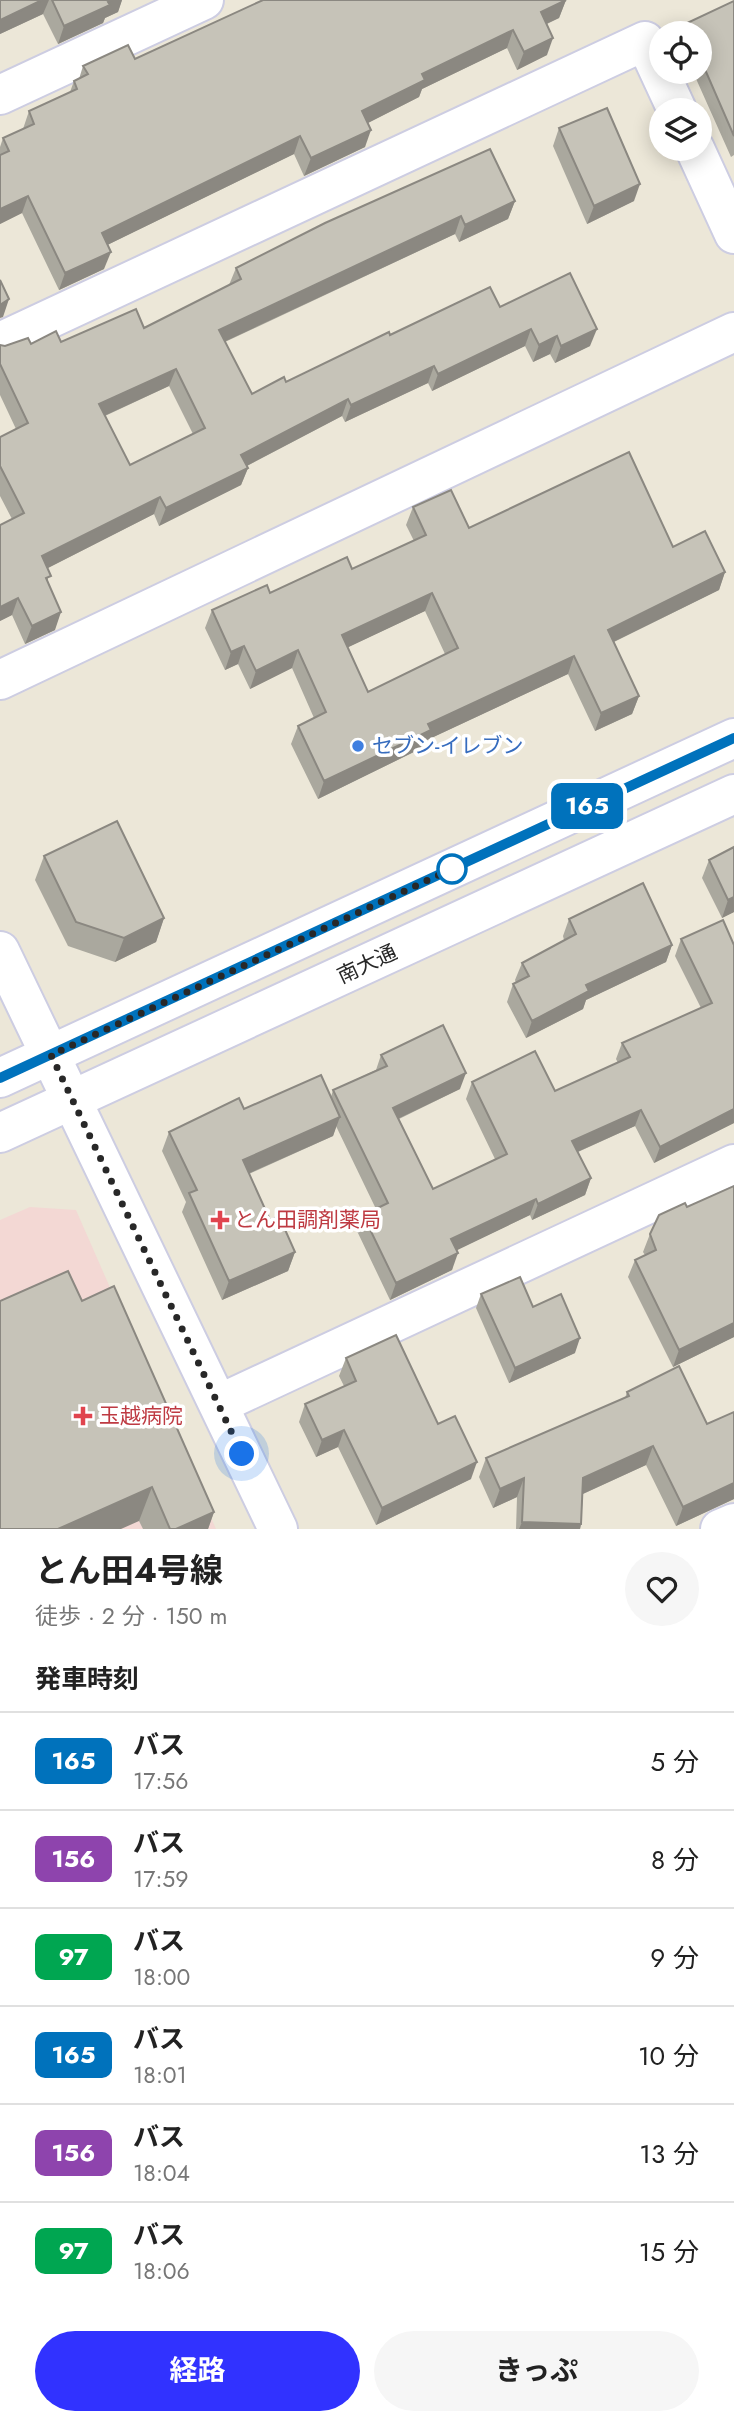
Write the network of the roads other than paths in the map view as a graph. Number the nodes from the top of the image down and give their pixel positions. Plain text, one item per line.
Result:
1 (204, 0) edge
2 (0, 95) edge
3 (671, 98) edge
4 (701, 161) edge
5 (734, 234) edge
6 (734, 332) edge
7 (0, 342) edge
8 (0, 681) edge
9 (734, 738) edge
10 (734, 794) edge
11 (0, 951) edge
12 (51, 1055) junction
13 (0, 1078) edge
14 (70, 1099) junction
15 (0, 1133) edge
16 (734, 1164) edge
17 (219, 1404) junction
18 (734, 1523) edge
19 (278, 1529) edge
20 (720, 1529) edge

1 - 2 street
3 - 7 street
4 - 5 street
6 - 8 street
9 - 12 street
10 - 14 street, 南大通
11 - 12 street
12 - 13 street
12 - 14 street
14 - 15 street, 南大通
14 - 17 street
16 - 17 street
17 - 19 street
18 - 20 street

